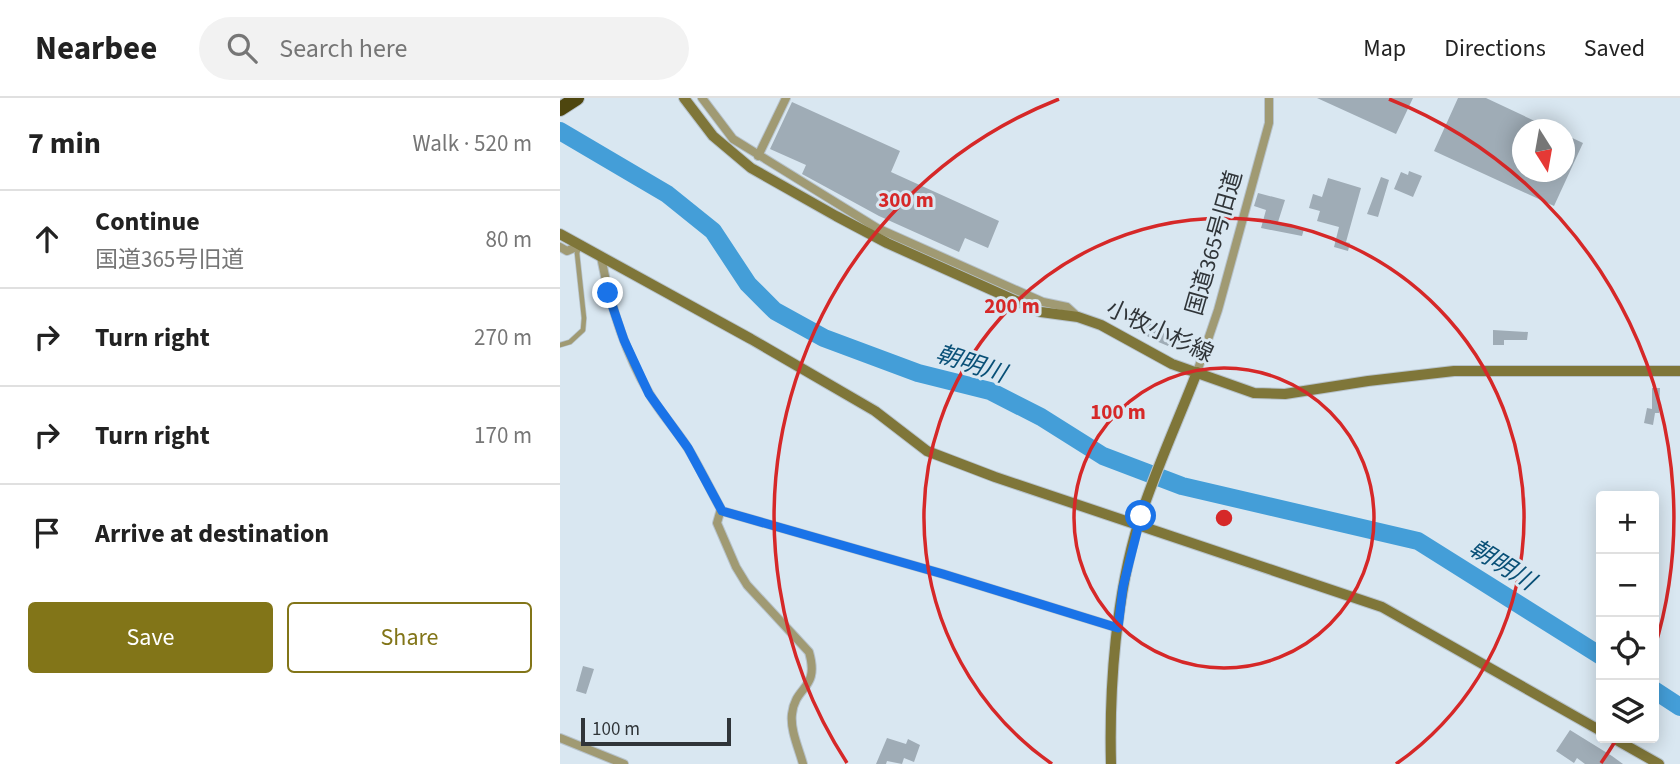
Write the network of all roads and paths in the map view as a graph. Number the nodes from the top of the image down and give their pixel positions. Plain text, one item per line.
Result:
1 (577, 98) edge
2 (684, 98) edge
3 (702, 98) edge
4 (786, 98) edge
5 (1270, 98) edge
6 (560, 109) edge
7 (758, 156) junction
8 (560, 234) edge
9 (580, 245) junction
10 (560, 247) edge
11 (601, 257) junction
12 (1078, 317) junction
13 (560, 345) edge
14 (1680, 372) edge
15 (1196, 375) junction
16 (721, 509) junction
17 (1140, 520) junction
18 (1118, 628) junction
19 (1596, 728) edge
20 (560, 738) edge
21 (1622, 743) edge
22 (624, 764) edge
23 (803, 764) edge
24 (1111, 764) edge
25 (1659, 764) edge

1 - 6 highway
2 - 12 street, 小牧小杉線
3 - 7 street
4 - 7 street
5 - 15 street, 国道365号旧道
7 - 12 street
8 - 9 street
9 - 10 street
9 - 11 street
9 - 13 lane
11 - 16 street
11 - 17 street
12 - 15 street, 小牧小杉線
14 - 15 street, 小牧小杉線
15 - 17 street, 国道365号旧道
16 - 18 street
16 - 23 street
17 - 18 street, 国道365号旧道
17 - 19 street
18 - 24 street, 国道365号旧道
20 - 22 street
21 - 25 street

